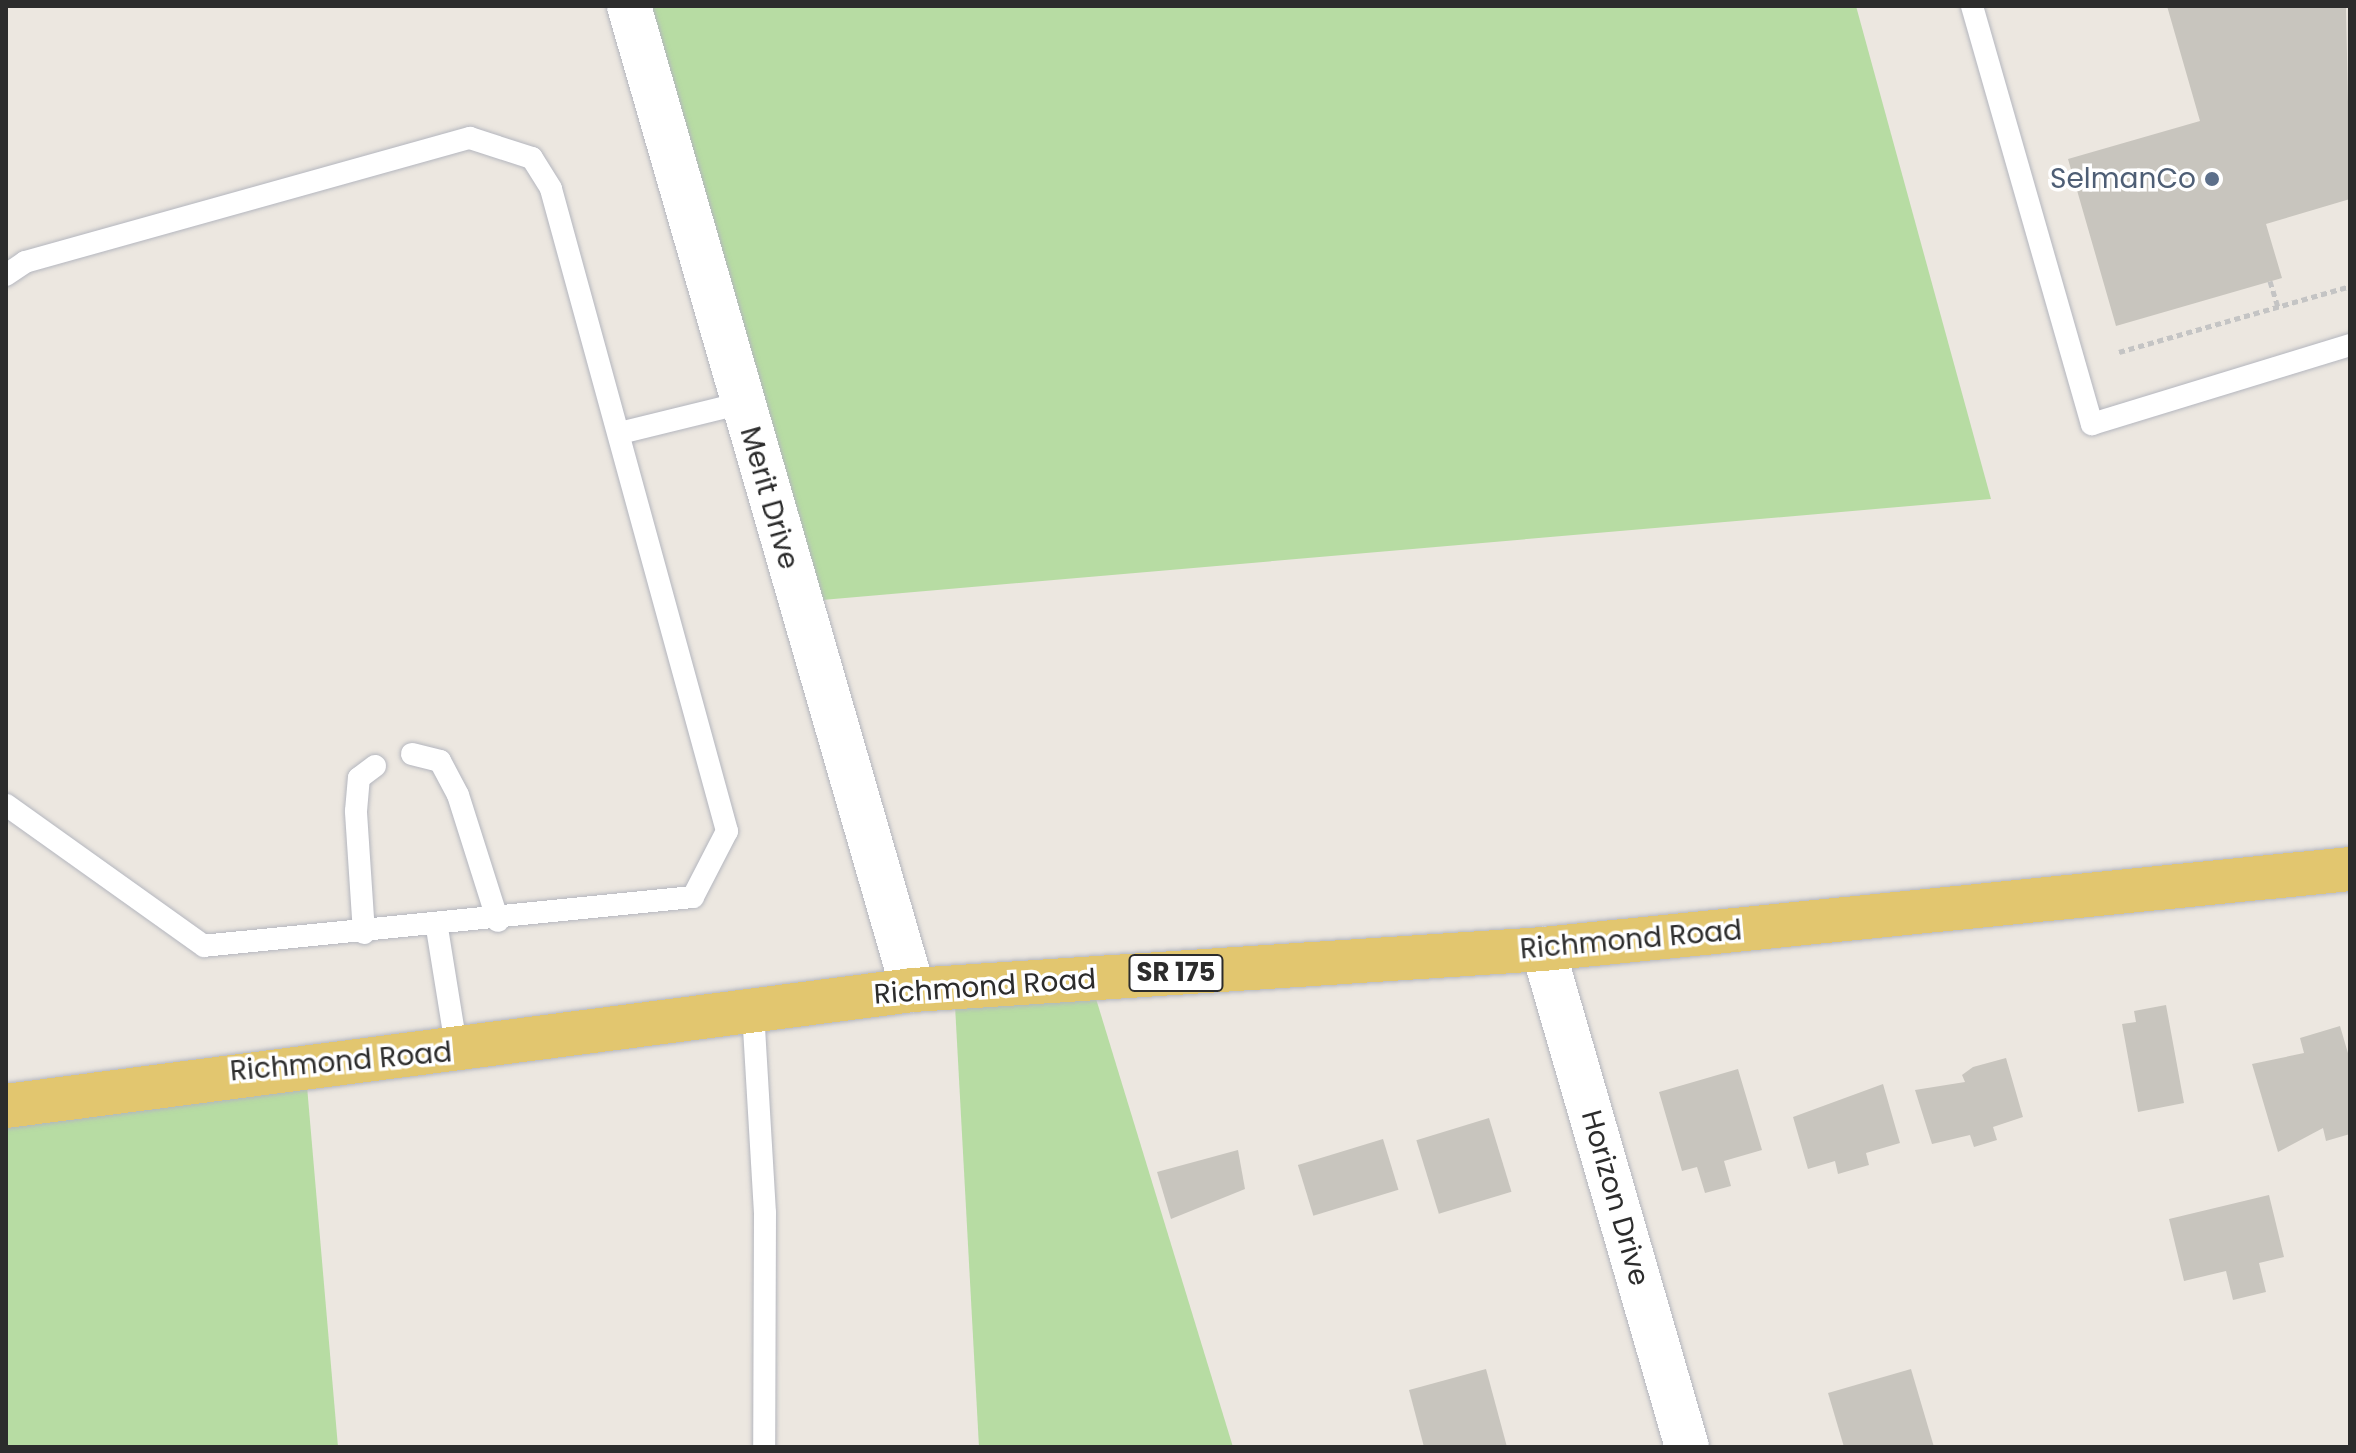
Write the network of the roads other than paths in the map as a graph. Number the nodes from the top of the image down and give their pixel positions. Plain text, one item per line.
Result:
1 (629, 6) edge
2 (1972, 6) edge
3 (6, 275) edge
4 (2350, 345) edge
5 (742, 403) junction
6 (620, 433) junction
7 (412, 754) dead end
8 (375, 766) dead end
9 (6, 805) edge
10 (2350, 869) edge
11 (498, 921) junction
12 (437, 928) junction
13 (364, 933) junction
14 (1543, 949) junction
15 (913, 990) junction
16 (753, 1011) junction
17 (457, 1051) junction
18 (6, 1106) edge
19 (764, 1447) edge
20 (1687, 1447) edge

1 - 5 street, Merit Drive
2 - 4 lane
3 - 6 lane
5 - 6 lane
5 - 15 street, Merit Drive
6 - 11 lane
7 - 11 lane
8 - 13 lane
9 - 13 lane
10 - 14 main road, Richmond Road / SR 175
11 - 12 lane
12 - 13 lane
12 - 17 lane
14 - 15 main road, Richmond Road / SR 175
14 - 20 street, Horizon Drive
15 - 16 main road, Richmond Road / SR 175
16 - 17 main road, Richmond Road / SR 175
16 - 19 lane
17 - 18 main road, Richmond Road / SR 175

